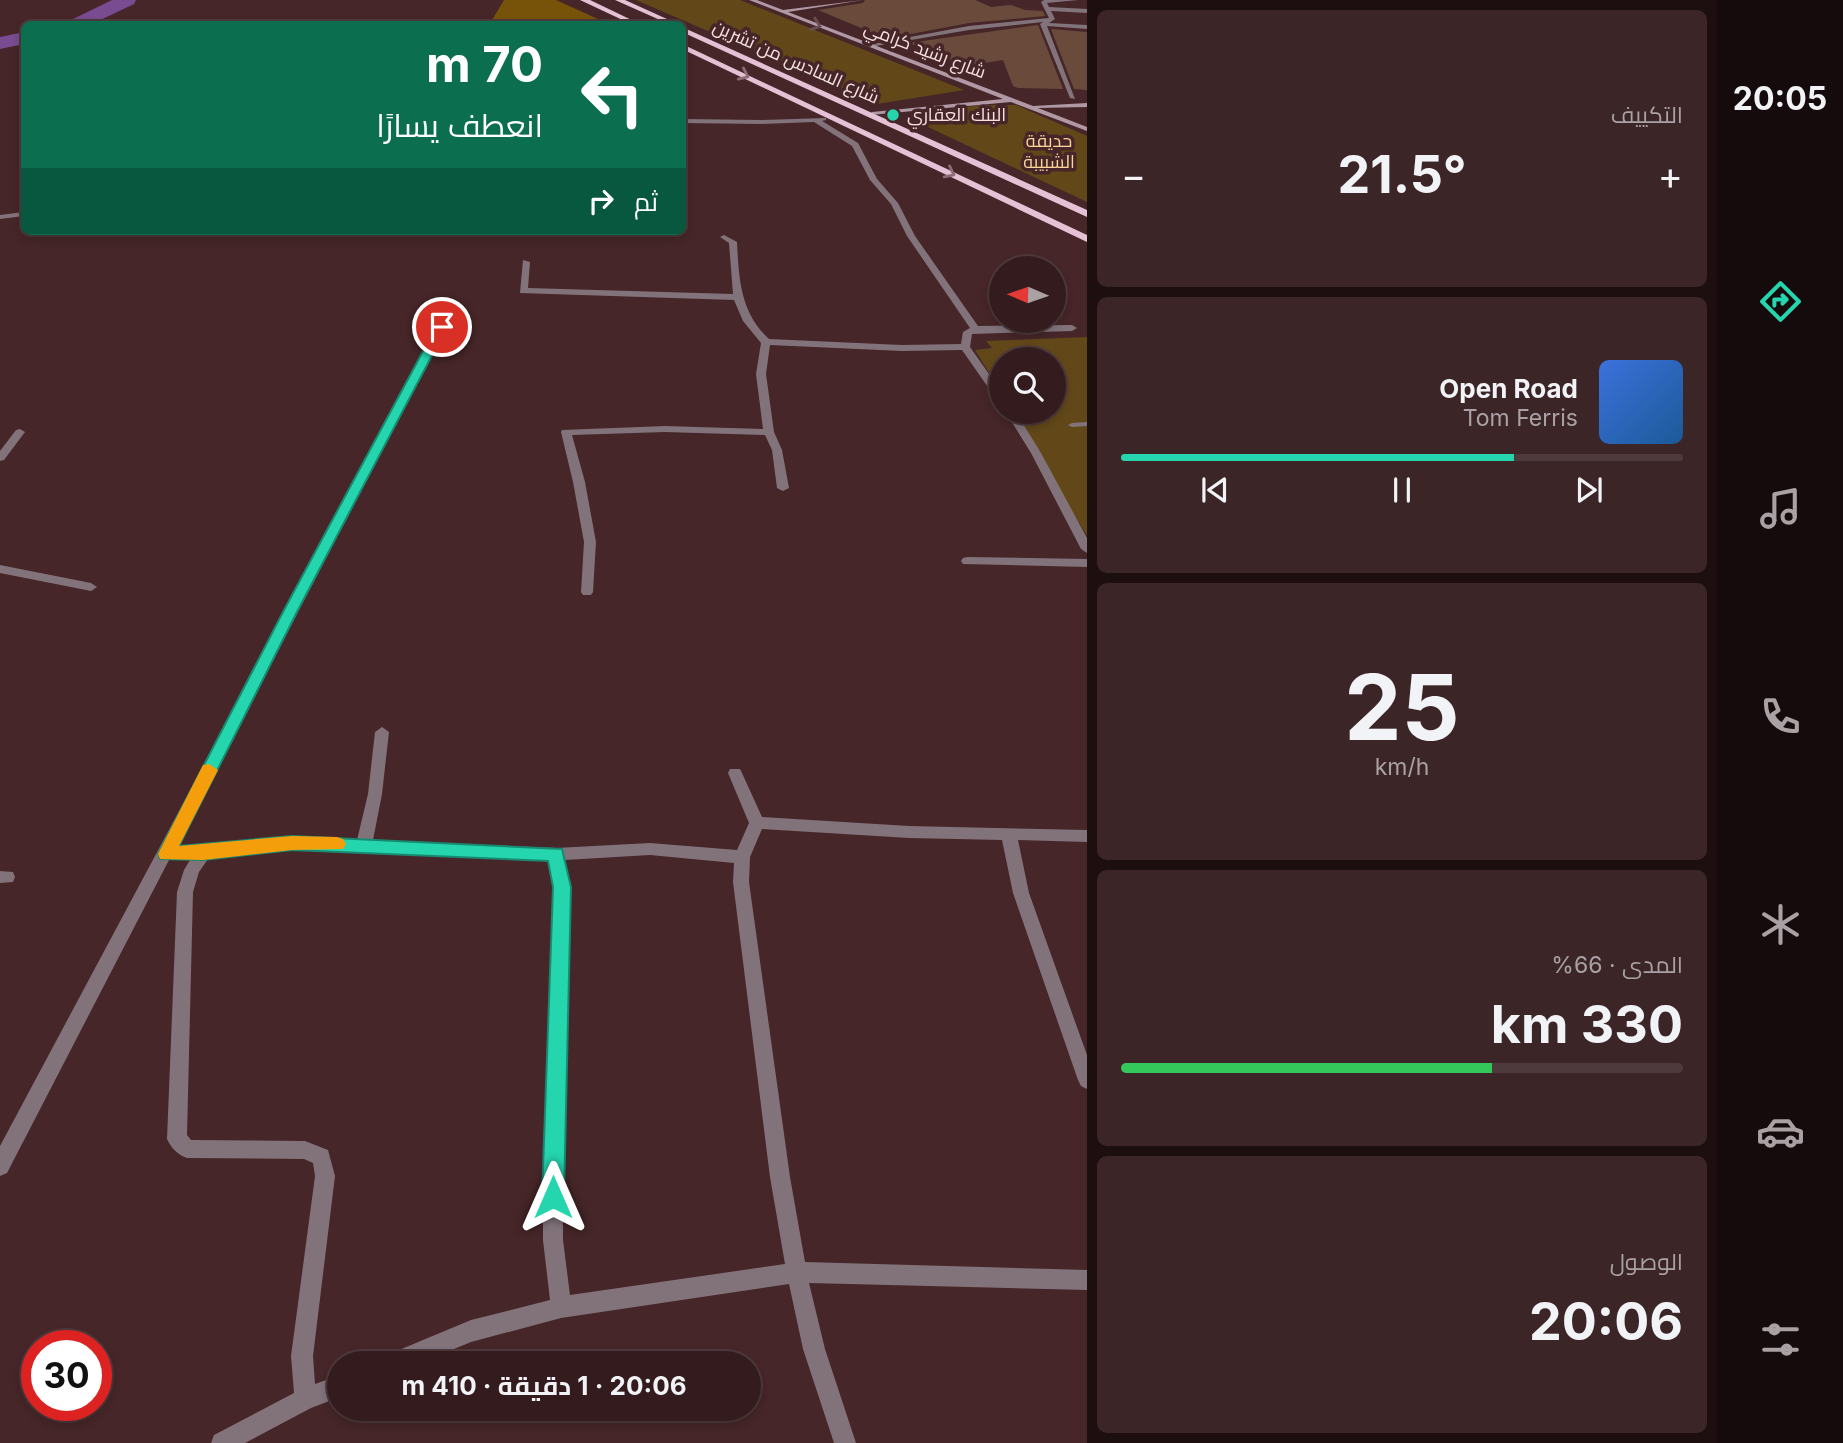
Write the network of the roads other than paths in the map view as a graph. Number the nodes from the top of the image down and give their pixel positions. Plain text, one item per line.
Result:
1 (584, 0) edge
2 (620, 0) edge
3 (752, 0) edge
4 (860, 0) edge
5 (1075, 0) edge
6 (1048, 9) junction
7 (1087, 11) edge
8 (782, 12) junction
9 (1052, 19) junction
10 (630, 21) edge
11 (667, 21) edge
12 (1043, 24) junction
13 (1087, 27) edge
14 (686, 31) edge
15 (870, 45) junction
16 (686, 48) edge
17 (991, 92) junction
18 (964, 95) dead end
19 (1073, 98) dead end
20 (1012, 100) junction
21 (897, 102) dead end
22 (1087, 106) edge
23 (856, 107) junction
24 (1033, 107) junction
25 (872, 114) junction
26 (835, 118) junction
27 (816, 120) junction
28 (686, 121) edge
29 (1087, 130) edge
30 (21, 214) edge
31 (1087, 214) edge
32 (0, 217) edge
33 (724, 237) dead end
34 (1087, 239) edge
35 (527, 262) dead end
36 (738, 297) junction
37 (454, 304) dead end
38 (1072, 328) dead end
39 (975, 329) junction
40 (766, 342) junction
41 (965, 347) junction
42 (989, 381) edge
43 (1018, 424) edge
44 (1087, 424) edge
45 (1072, 425) dead end
46 (20, 432) dead end
47 (769, 432) junction
48 (0, 457) edge
49 (783, 488) dead end
50 (1087, 550) edge
51 (967, 561) dead end
52 (1087, 563) edge
53 (0, 569) edge
54 (91, 587) dead end
55 (587, 592) dead end
56 (382, 732) dead end
57 (735, 773) dead end
58 (757, 823) junction
59 (1009, 836) junction
60 (1087, 836) edge
61 (364, 844) junction
62 (203, 853) junction
63 (166, 854) junction
64 (556, 854) junction
65 (742, 857) junction
66 (1087, 1080) edge
67 (0, 1166) edge
68 (798, 1272) junction
69 (1087, 1280) edge
70 (561, 1307) junction
71 (424, 1351) edge
72 (327, 1391) edge
73 (305, 1399) junction
74 (222, 1443) edge
75 (845, 1443) edge

1 - 10 highway
2 - 11 highway
3 - 8 main road, شارع رشيد كرامي
4 - 8 main road
5 - 6 street
6 - 7 street
6 - 9 street
8 -> 15 main road, شارع رشيد كرامي
9 - 12 street
9 - 15 street
12 - 13 street
12 - 19 street
14 - 23 highway, شارع السادس من تشرين
15 - 17 main road, شارع رشيد كرامي
16 -> 26 highway, شارع السادس من تشرين
17 - 18 main road
17 - 20 main road, شارع رشيد كرامي
20 - 24 main road, شارع رشيد كرامي
20 - 25 main road
21 - 23 main road
22 - 24 main road
23 - 25 highway, شارع السادس من تشرين
24 - 29 main road, شارع رشيد كرامي
25 - 31 highway, شارع السادس من تشرين
26 - 27 street
26 -> 34 highway, شارع السادس من تشرين
27 - 28 street
27 - 39 street
30 - 32 street
33 - 36 street
35 - 36 street
36 - 40 street
37 - 63 street
38 - 39 street
39 - 41 street
40 - 41 street
40 - 47 street
41 - 42 street
43 - 50 street
44 - 45 lane
46 - 48 street
47 - 49 street
47 - 55 street
51 - 52 street
53 - 54 street
56 - 61 street
57 - 58 street
58 - 59 street
58 - 65 street
59 - 60 street
59 - 66 street
61 - 62 street
61 - 64 street
62 - 63 street
62 - 73 street
63 - 67 street
64 - 65 street
64 - 70 street
65 - 68 street
68 - 69 street
68 - 70 street
68 - 75 street
70 - 71 street
72 - 73 street
73 - 74 street

